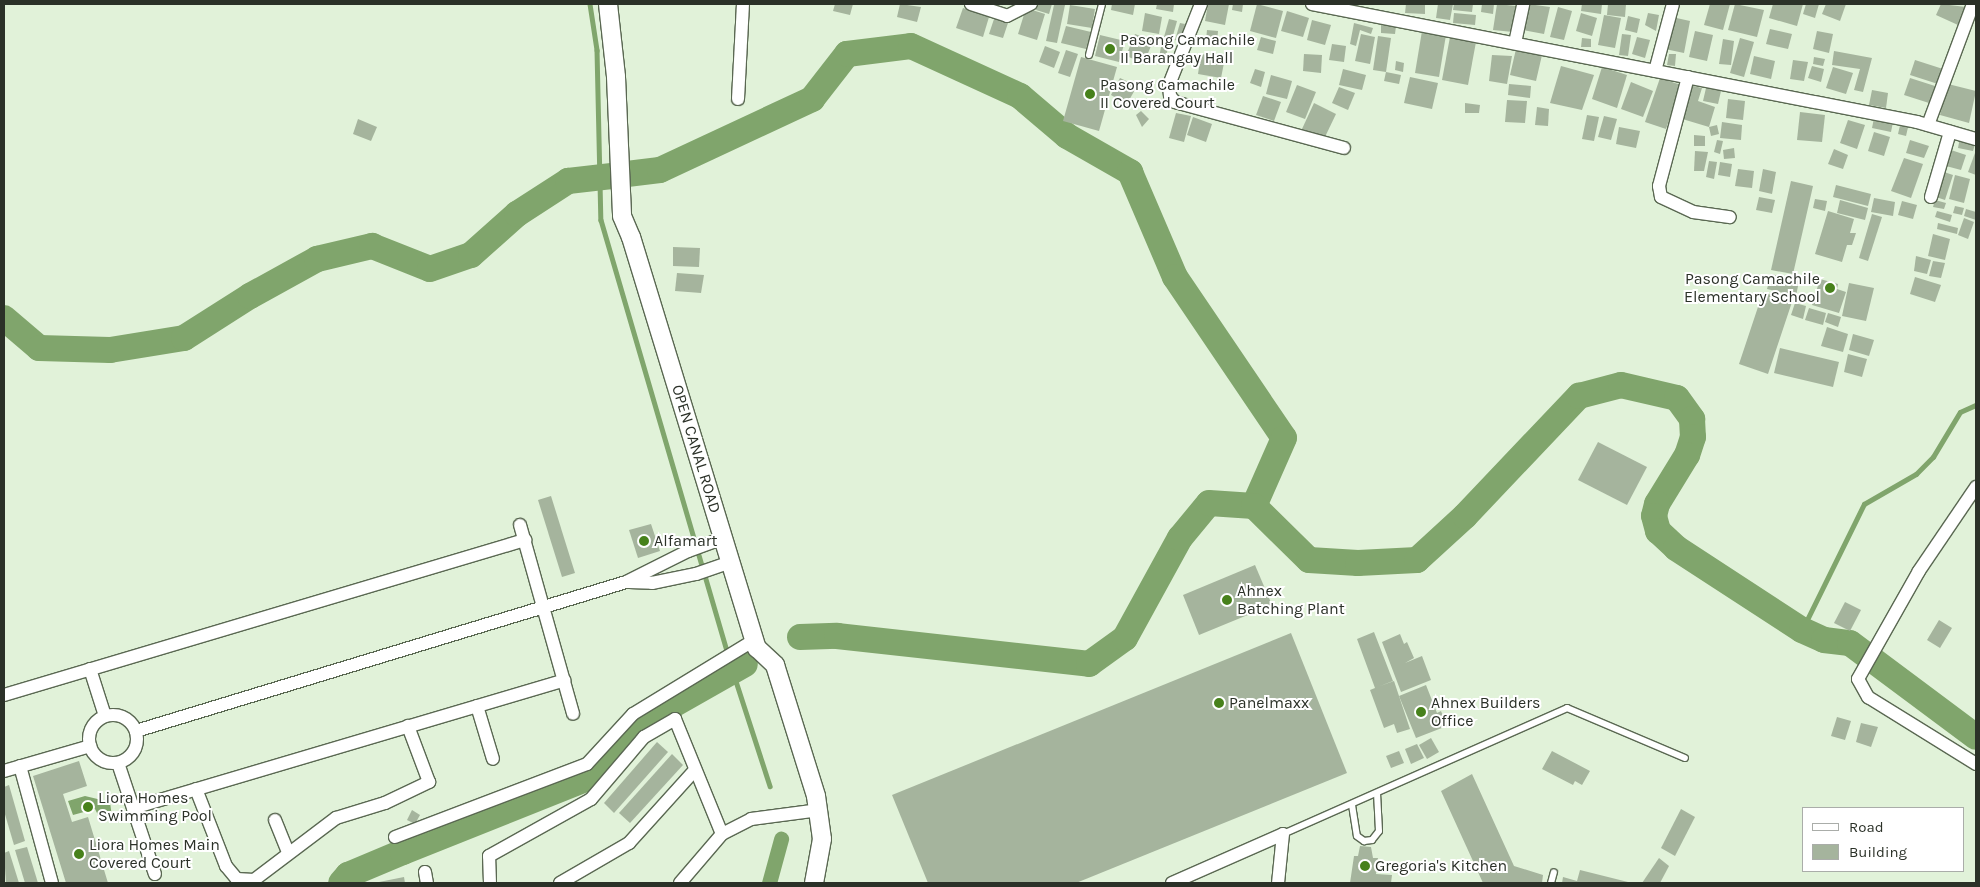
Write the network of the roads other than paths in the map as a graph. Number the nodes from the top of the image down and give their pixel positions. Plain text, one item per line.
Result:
1 (608, 4) edge
2 (743, 4) edge
3 (972, 4) edge
4 (1031, 4) edge
5 (1102, 4) edge
6 (1201, 4) edge
7 (1312, 4) edge
8 (1523, 4) edge
9 (1673, 4) edge
10 (1973, 4) edge
11 (1515, 43) junction
12 (1089, 55) dead end
13 (1655, 71) junction
14 (1688, 77) junction
15 (738, 99) dead end
16 (1928, 125) junction
17 (1950, 132) junction
18 (1976, 139) edge
19 (1344, 148) dead end
20 (1931, 197) dead end
21 (1730, 217) dead end
22 (1976, 487) edge
23 (520, 525) dead end
24 (723, 538) junction
25 (524, 540) junction
26 (666, 562) junction
27 (730, 562) junction
28 (672, 579) junction
29 (626, 582) junction
30 (544, 606) junction
31 (754, 640) junction
32 (90, 669) junction
33 (564, 680) junction
34 (4, 695) edge
35 (477, 706) junction
36 (574, 714) dead end
37 (105, 716) junction
38 (408, 726) junction
39 (136, 731) junction
40 (90, 746) junction
41 (1686, 758) dead end
42 (493, 759) dead end
43 (118, 762) junction
44 (1976, 764) edge
45 (20, 766) junction
46 (695, 770) junction
47 (4, 771) edge
48 (196, 789) junction
49 (1377, 794) junction
50 (1352, 805) junction
51 (133, 808) junction
52 (819, 810) junction
53 (275, 820) dead end
54 (722, 834) junction
55 (1283, 834) junction
56 (394, 837) dead end
57 (288, 853) junction
58 (699, 864) junction
59 (1554, 872) dead end
60 (155, 874) dead end
61 (52, 883) edge
62 (490, 883) edge
63 (560, 883) edge
64 (680, 883) edge
65 (694, 883) edge
66 (814, 883) edge
67 (1172, 883) edge
68 (1278, 883) edge
69 (1551, 883) edge

1 - 24 main road, OPEN CANAL ROAD
2 - 15 street
3 - 4 street
5 - 12 lane
6 - 19 street
7 - 11 street
8 - 11 street
9 - 13 street
10 - 16 street
11 - 13 street
13 - 14 street
14 - 16 street
14 - 21 street
16 - 17 street
17 - 18 street
17 - 20 street
22 - 44 street
23 - 25 street
24 - 26 street
24 - 27 main road, OPEN CANAL ROAD
25 - 30 street
25 - 32 street
26 - 28 lane
26 - 29 street
27 - 28 street
27 - 31 main road, OPEN CANAL ROAD
28 - 29 street
29 - 30 street
30 - 33 street
30 - 39 street
31 - 52 main road, OPEN CANAL ROAD
31 - 56 street
32 - 34 street
32 - 37 street
33 - 35 street
33 - 36 street
35 - 38 street
35 - 42 street
37 - 39 street
37 - 40 street
38 - 48 street
38 - 57 street
39 - 43 street
40 - 43 street
40 - 45 street
41 - 49 lane
43 - 51 street
45 - 47 street
45 - 61 street
46 - 54 street
46 - 62 street
46 - 63 street
48 - 51 street
48 - 57 street
49 - 50 lane
49 - 50 lane
50 - 55 lane
51 - 60 street
52 - 54 street
52 - 66 main road, OPEN CANAL ROAD
53 - 57 street
54 - 58 street
55 - 67 street
55 - 68 street
58 - 64 street
58 - 65 street
59 - 69 lane

